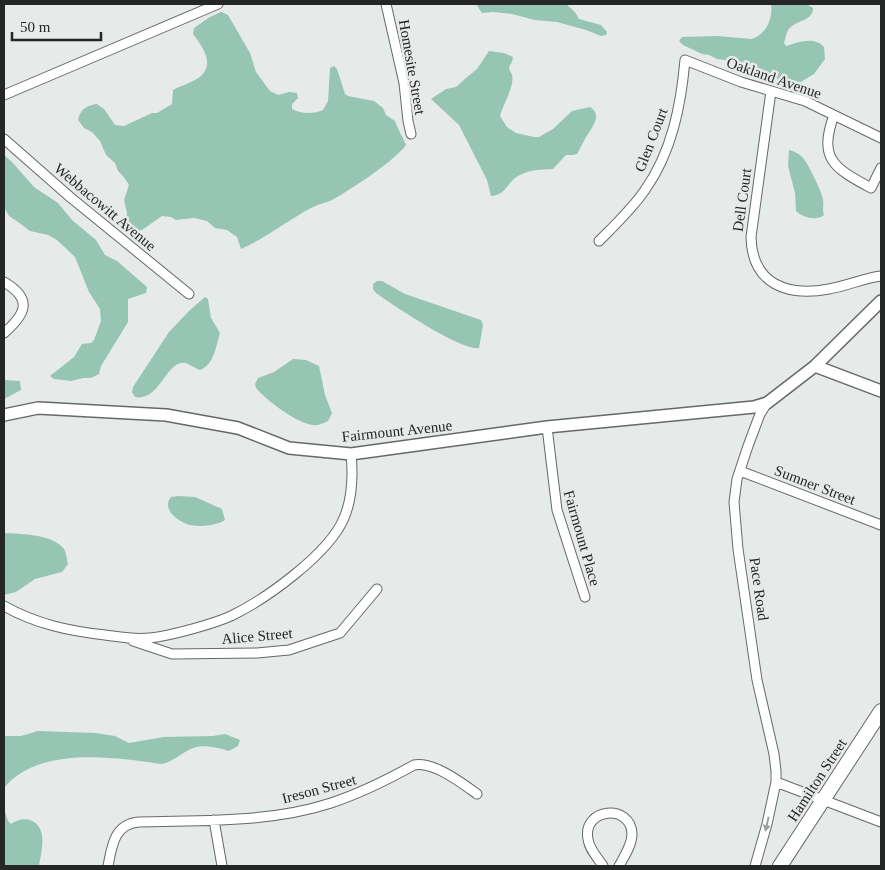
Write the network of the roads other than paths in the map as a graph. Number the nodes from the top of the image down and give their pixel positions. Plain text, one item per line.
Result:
1 (218, 4) edge
2 (386, 4) edge
3 (685, 60) joint
4 (771, 91) junction
5 (4, 95) edge
6 (834, 115) junction
7 (411, 134) dead end
8 (881, 138) edge
9 (4, 139) edge
10 (881, 168) edge
11 (599, 241) dead end
12 (881, 276) edge
13 (4, 282) edge
14 (189, 294) dead end
15 (881, 301) edge
16 (4, 333) edge
17 (815, 366) junction
18 (881, 391) edge
19 (767, 403) junction
20 (4, 415) edge
21 (547, 427) junction
22 (351, 454) junction
23 (740, 471) junction
24 (881, 525) edge
25 (378, 589) dead end
26 (585, 597) dead end
27 (4, 606) edge
28 (120, 637) junction
29 (881, 711) edge
30 (776, 782) junction
31 (477, 794) dead end
32 (824, 800) junction
33 (214, 820) junction
34 (881, 822) edge
35 (108, 866) edge
36 (222, 866) edge
37 (603, 866) edge
38 (619, 866) edge
39 (755, 866) edge
40 (780, 866) edge

1 - 5 street
2 - 7 street, Homesite Street
3 - 4 street, Oakland Avenue
3 - 11 street, Glen Court
4 - 6 street, Oakland Avenue
4 - 12 street, Dell Court
6 - 8 street, Oakland Avenue
6 - 10 street
9 - 14 street, Webbacowitt Avenue
13 - 16 street
15 - 17 street, Pace Road
17 - 18 street
17 - 19 street, Pace Road
19 - 21 street, Fairmount Avenue
19 - 23 street, Pace Road
20 - 22 street, Fairmount Avenue
21 - 22 street, Fairmount Avenue
21 - 26 street, Fairmount Place
22 - 28 street
23 - 24 street, Sumner Street
23 - 30 street, Pace Road
25 - 28 street, Alice Street
27 - 28 street
29 - 32 main road, Hamilton Street
30 - 32 street
30 -> 39 street, Pace Road
31 - 33 street, Ireson Street
32 - 34 street
32 - 40 main road, Hamilton Street
33 - 35 street, Ireson Street
33 - 36 street
37 - 38 street

